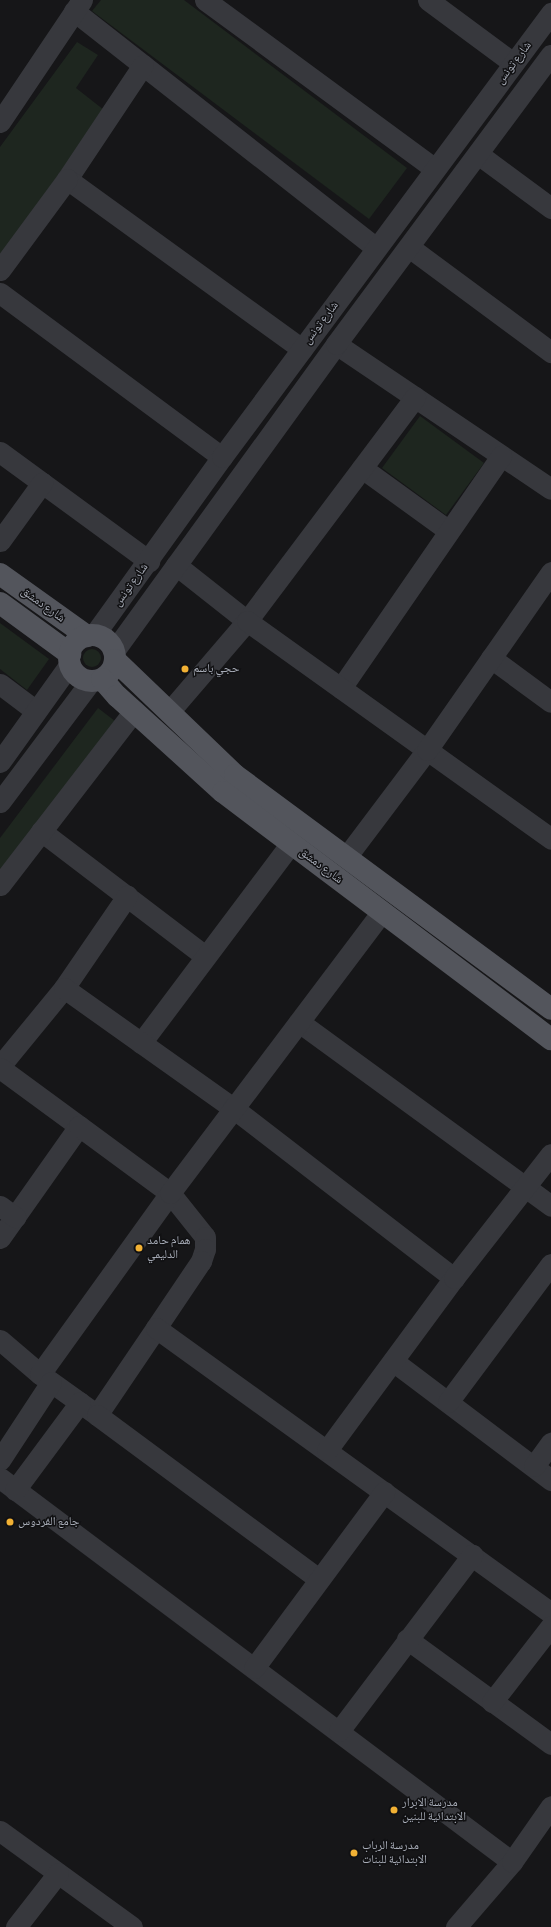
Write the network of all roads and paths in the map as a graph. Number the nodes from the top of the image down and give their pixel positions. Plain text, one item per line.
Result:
1 (205, 0) edge
2 (428, 0) edge
3 (77, 4) edge
4 (551, 13) edge
5 (513, 63) junction
6 (143, 65) junction
7 (547, 67) edge
8 (0, 122) edge
9 (470, 122) junction
10 (491, 136) junction
11 (478, 154) junction
12 (435, 169) junction
13 (67, 179) junction
14 (551, 208) edge
15 (409, 247) junction
16 (376, 248) junction
17 (0, 270) edge
18 (0, 293) edge
19 (336, 344) junction
20 (302, 349) junction
21 (551, 352) edge
22 (415, 398) junction
23 (0, 452) edge
24 (502, 456) junction
25 (222, 457) junction
26 (362, 468) junction
27 (42, 483) junction
28 (551, 489) edge
29 (449, 531) junction
30 (0, 542) edge
31 (149, 561) junction
32 (176, 564) junction
33 (551, 572) edge
34 (0, 574) edge
35 (0, 603) edge
36 (247, 621) junction
37 (90, 636) junction
38 (115, 655) junction
39 (491, 658) junction
40 (70, 659) junction
41 (97, 680) junction
42 (0, 684) edge
43 (341, 688) junction
44 (551, 702) edge
45 (36, 711) junction
46 (134, 711) junction
47 (169, 712) junction
48 (426, 750) junction
49 (0, 762) edge
50 (0, 802) edge
51 (41, 831) junction
52 (551, 839) edge
53 (291, 843) junction
54 (347, 856) junction
55 (0, 885) edge
56 (127, 896) junction
57 (382, 912) junction
58 (205, 956) junction
59 (64, 988) junction
60 (551, 1009) edge
61 (299, 1022) junction
62 (551, 1039) edge
63 (141, 1043) junction
64 (0, 1067) edge
65 (233, 1108) junction
66 (79, 1126) junction
67 (551, 1154) edge
68 (526, 1186) junction
69 (170, 1193) junction
70 (551, 1206) edge
71 (8, 1212) edge
72 (0, 1238) edge
73 (551, 1264) edge
74 (454, 1278) junction
75 (156, 1328) junction
76 (0, 1340) edge
77 (393, 1361) junction
78 (45, 1378) junction
79 (80, 1402) junction
80 (448, 1402) junction
81 (97, 1415) junction
82 (551, 1443) edge
83 (327, 1450) junction
84 (0, 1460) edge
85 (534, 1466) junction
86 (551, 1480) edge
87 (8, 1484) edge
88 (384, 1492) junction
89 (472, 1555) junction
90 (319, 1579) junction
91 (551, 1613) edge
92 (551, 1626) edge
93 (407, 1639) junction
94 (254, 1668) junction
95 (492, 1702) junction
96 (339, 1731) junction
97 (551, 1744) edge
98 (551, 1806) edge
99 (0, 1831) edge
100 (512, 1862) junction
101 (58, 1873) junction
102 (16, 1927) edge
103 (132, 1927) edge
104 (456, 1927) edge

1 - 12 street
2 - 5 street
3 - 6 street
3 - 8 street
4 - 5 street, شارع تونس
5 - 9 street, شارع تونس
6 - 13 street
6 - 16 street
7 - 10 street, شارع تونس
9 - 10 street
9 - 12 street, شارع تونس
10 - 11 street, شارع تونس
11 - 14 street
11 - 15 street, شارع تونس
12 - 16 street, شارع تونس
13 - 17 street
13 - 20 street
15 - 19 street, شارع تونس
15 - 21 street
16 - 20 street, شارع تونس
18 - 25 street
19 - 22 street
19 - 32 street, شارع تونس
20 - 25 street, شارع تونس
22 - 24 street
22 - 26 street
23 - 27 street
24 - 28 street
24 - 29 street
25 - 31 street, شارع تونس
26 - 29 street
26 - 36 street
27 - 30 street
27 - 31 street
29 - 43 street
31 - 37 street, شارع تونس
32 - 36 street
32 - 38 street, شارع تونس
33 - 39 street
34 - 37 main road, شارع دمشق
35 - 40 main road, شارع دمشق
36 - 43 street
36 - 47 street
37 - 38 main road
37 - 40 main road
38 - 41 main road
38 - 47 main road, شارع دمشق
39 - 44 street
39 - 48 street
40 - 41 main road
40 - 45 street
41 - 46 main road, شارع دمشق
41 - 50 street
42 - 45 street
43 - 48 street
45 - 49 street
46 - 51 street
46 - 53 main road, شارع دمشق
47 - 54 main road, شارع دمشق
48 - 52 street
48 - 54 street
51 - 55 street
51 - 56 street
53 - 57 main road, شارع دمشق
53 - 58 street
54 - 60 main road, شارع دمشق
56 - 58 street
56 - 59 street
57 - 61 street
57 - 62 main road, شارع دمشق
58 - 63 street
59 - 63 street
59 - 64 street
61 - 65 street
61 - 68 street
63 - 65 street
64 - 66 street
65 - 69 street
65 - 74 street
66 - 69 street
66 - 71 street
67 - 68 street
68 - 70 street
68 - 74 street
69 - 75 street
69 - 78 street
71 - 72 street
73 - 80 street
74 - 77 street
75 - 81 street
75 - 83 street
76 - 78 street
77 - 80 street
77 - 83 street
78 - 79 street
78 - 84 street
79 - 81 street
79 - 87 street
80 - 85 street
81 - 90 street
82 - 85 street
83 - 88 street
85 - 86 street
87 - 94 street
88 - 89 street
88 - 90 street
89 - 91 street
89 - 93 street
90 - 94 street
92 - 95 street
93 - 95 street
93 - 96 street
94 - 96 street
95 - 97 street
96 - 100 street
98 - 100 street
99 - 101 street
100 - 104 street
101 - 102 street
101 - 103 street

